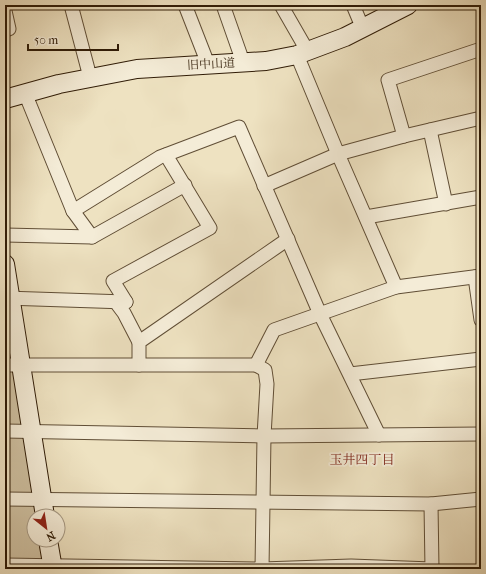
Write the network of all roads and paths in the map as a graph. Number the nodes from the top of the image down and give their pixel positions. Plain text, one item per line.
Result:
1 (71, 5) edge
2 (185, 5) edge
3 (223, 5) edge
4 (281, 5) edge
5 (353, 5) edge
6 (408, 5) edge
7 (5, 11) edge
8 (9, 29) dead end
9 (363, 29) junction
10 (481, 49) edge
11 (302, 54) junction
12 (244, 62) junction
13 (208, 64) junction
14 (90, 77) junction
15 (25, 93) junction
16 (5, 99) edge
17 (481, 118) edge
18 (430, 130) junction
19 (404, 136) junction
20 (338, 154) junction
21 (166, 155) junction
22 (185, 186) junction
23 (264, 186) junction
24 (481, 197) edge
25 (446, 204) junction
26 (73, 211) junction
27 (366, 217) junction
28 (5, 235) edge
29 (92, 237) junction
30 (288, 239) junction
31 (5, 264) edge
32 (478, 276) edge
33 (396, 287) junction
34 (8, 298) edge
35 (126, 302) junction
36 (320, 314) junction
37 (481, 320) edge
38 (140, 342) junction
39 (481, 359) edge
40 (138, 365) junction
41 (256, 365) junction
42 (13, 366) edge
43 (350, 374) junction
44 (5, 431) edge
45 (31, 431) junction
46 (481, 434) edge
47 (379, 435) junction
48 (264, 436) junction
49 (5, 499) edge
50 (481, 499) edge
51 (263, 503) junction
52 (431, 504) junction
53 (43, 508) edge
54 (49, 548) edge
55 (5, 565) edge
56 (53, 567) edge
57 (351, 568) edge
58 (262, 569) edge
59 (432, 569) edge

1 - 14 street
2 - 13 street
3 - 12 street
4 - 11 street
5 - 9 street
6 - 9 main road, 旧中山道
7 - 8 street
9 - 11 main road, 旧中山道
10 - 19 street
11 - 12 main road, 旧中山道
11 - 20 street
12 - 13 main road, 旧中山道
13 - 14 main road, 旧中山道
14 - 15 main road, 旧中山道
15 - 16 main road, 旧中山道
15 - 26 street
17 - 18 street
18 - 19 street
18 - 25 street
19 - 20 street
20 - 23 street
20 - 27 street
21 - 22 street
21 - 23 street
21 - 26 street
22 - 29 street
22 - 35 street
23 - 30 street
24 - 25 street
25 - 27 street
26 - 29 street
27 - 33 street
28 - 29 street
30 - 36 street
30 - 38 street
31 - 34 main road
32 - 33 street
32 - 37 street
33 - 36 street
34 - 35 street
34 - 42 main road
35 - 38 street
36 - 41 street
36 - 43 street
38 - 40 street
39 - 43 street
40 - 41 street
40 - 42 street
41 - 48 street
42 - 45 main road
43 - 47 street
44 - 45 street
45 - 48 street
45 - 53 main road
46 - 47 street
47 - 48 street
48 - 51 street
49 - 53 street
50 - 52 street
51 - 52 street
51 - 53 street
51 - 58 street
52 - 59 street
54 - 56 main road
55 - 56 street
56 - 58 street
57 - 58 street
57 - 59 street

